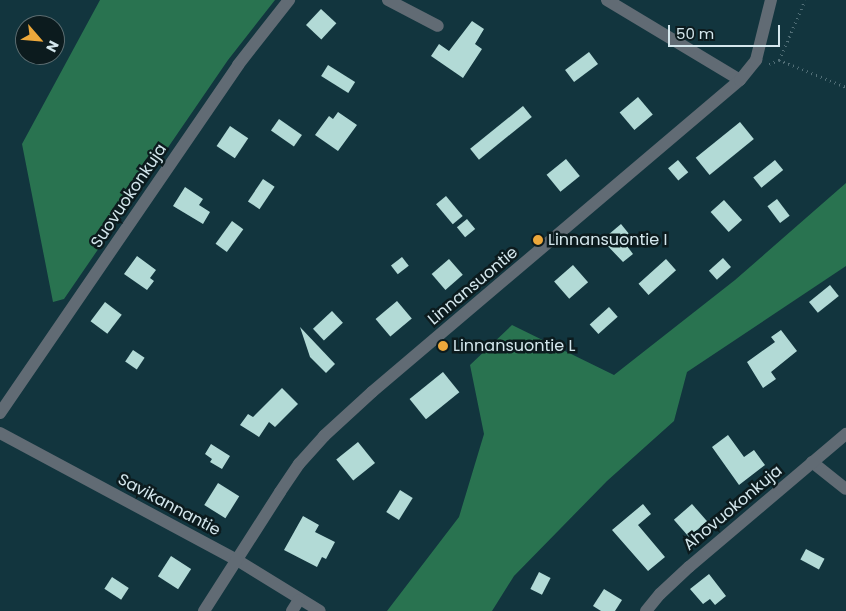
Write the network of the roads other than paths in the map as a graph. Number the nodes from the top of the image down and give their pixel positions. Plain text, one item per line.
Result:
1 (289, 0) edge
2 (388, 0) edge
3 (606, 0) edge
4 (770, 0) edge
5 (438, 26) dead end
6 (740, 80) junction
7 (0, 413) edge
8 (0, 433) edge
9 (846, 434) edge
10 (812, 462) junction
11 (846, 489) edge
12 (237, 560) junction
13 (299, 600) junction
14 (204, 611) edge
15 (292, 611) edge
16 (320, 611) edge
17 (646, 611) edge

1 - 7 street, Suovuokonkuja
2 - 5 street
3 - 6 street
4 - 6 street, Linnansuontie
6 - 12 street, Linnansuontie
8 - 12 street, Savikannantie
9 - 10 street, Ahovuokonkuja
10 - 11 street
10 - 17 street, Ahovuokonkuja
12 - 13 street, Savikannantie
12 - 14 street, Linnansuontie
13 - 15 street
13 - 16 street, Savikannantie

